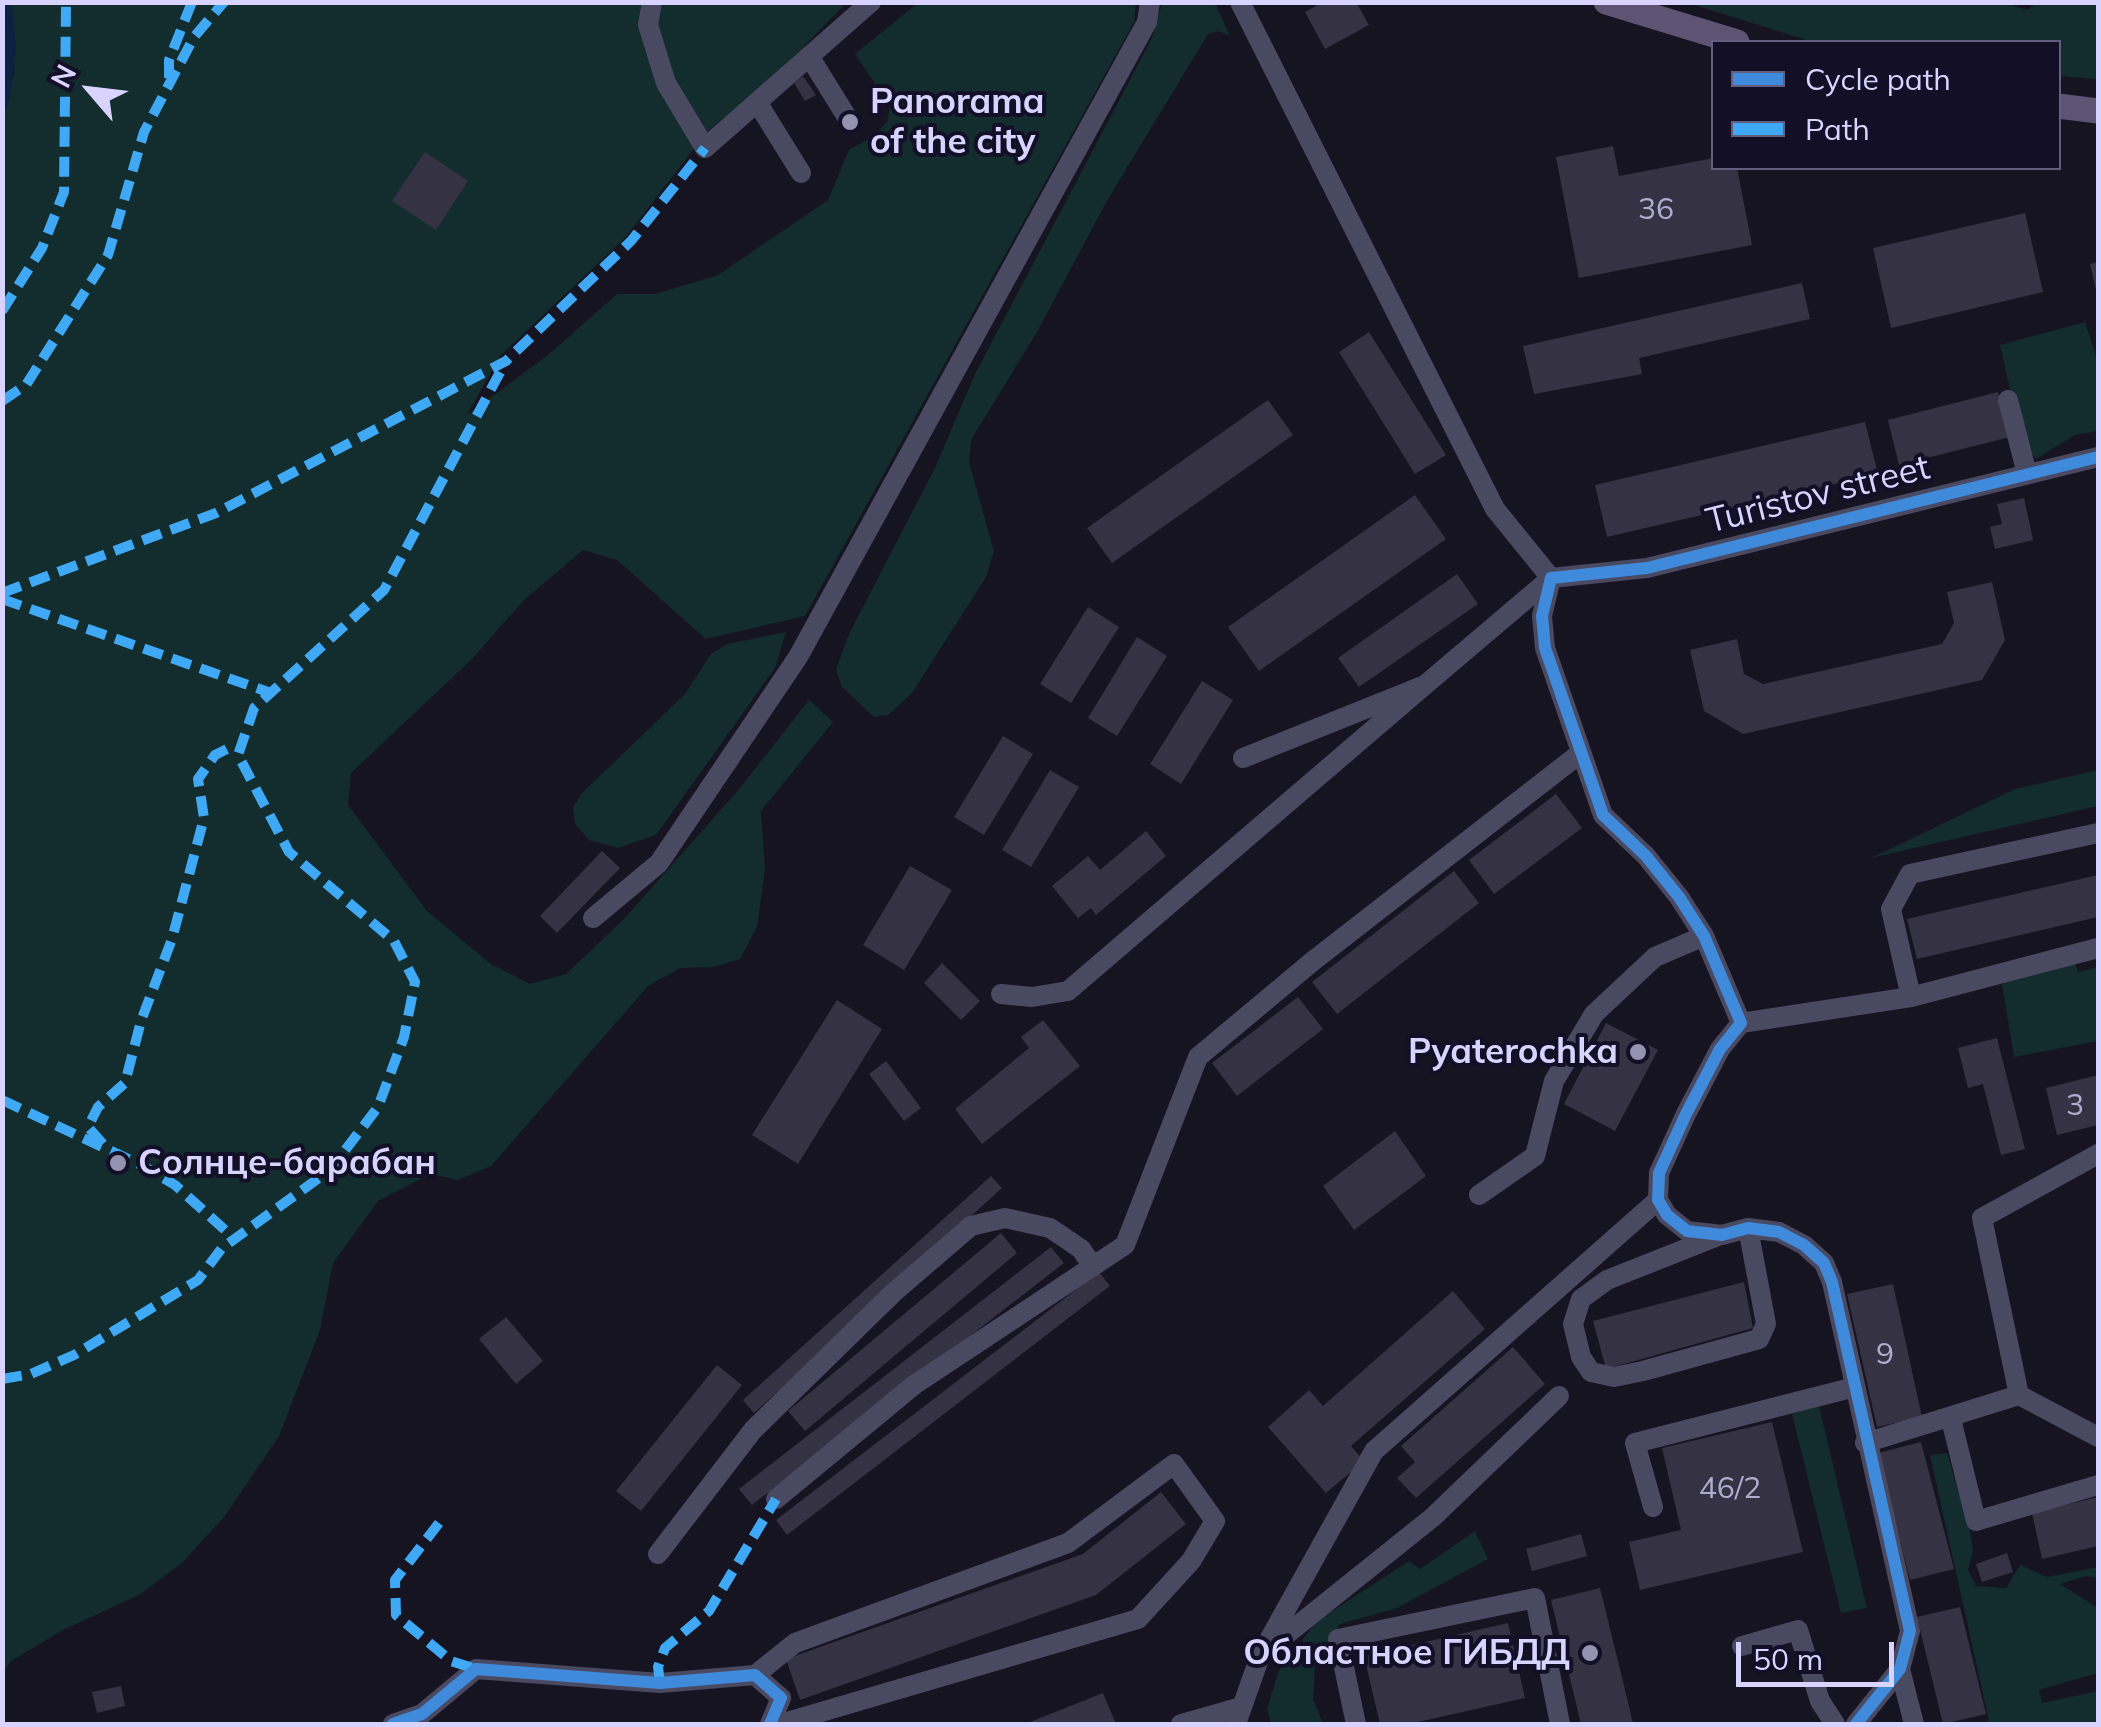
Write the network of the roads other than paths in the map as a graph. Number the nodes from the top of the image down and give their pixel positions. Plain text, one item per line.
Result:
1 (652, 2) edge
2 (870, 2) edge
3 (1150, 2) edge
4 (1240, 2) edge
5 (1606, 2) edge
6 (1730, 40) edge
7 (808, 56) junction
8 (757, 102) junction
9 (2061, 106) edge
10 (2098, 111) edge
11 (850, 122) dead end
12 (801, 173) dead end
13 (2008, 400) dead end
14 (2098, 457) edge
15 (2027, 474) junction
16 (1551, 578) junction
17 (1425, 685) junction
18 (1578, 755) junction
19 (1242, 758) dead end
20 (2098, 833) edge
21 (593, 918) dead end
22 (1704, 936) junction
23 (2098, 948) edge
24 (1002, 994) dead end
25 (1911, 998) junction
26 (1741, 1023) junction
27 (2098, 1154) edge
28 (1479, 1195) dead end
29 (1658, 1200) junction
30 (1748, 1228) junction
31 (1722, 1234) junction
32 (1092, 1266) junction
33 (1854, 1387) junction
34 (2020, 1394) junction
35 (1559, 1396) dead end
36 (1951, 1419) junction
37 (2098, 1437) edge
38 (1866, 1443) junction
39 (2098, 1485) edge
40 (776, 1499) dead end
41 (1653, 1507) dead end
42 (658, 1554) dead end
43 (1742, 1646) dead end
44 (1260, 1656) junction
45 (1900, 1669) junction
46 (755, 1675) junction
47 (1238, 1716) edge
48 (393, 1724) edge
49 (770, 1724) edge
50 (780, 1724) edge
51 (1181, 1724) edge
52 (1356, 1724) edge
53 (1560, 1724) edge
54 (1834, 1724) edge
55 (1856, 1724) edge
56 (1914, 1724) edge

1 - 8 street
2 - 7 street
3 - 21 street
4 - 16 street
5 - 6 main road
7 - 8 street
7 - 11 street
8 - 12 street
9 - 10 main road
13 - 15 street
14 - 15 street, Turistov street
15 - 16 street, Turistov street
16 - 17 street
16 - 18 street
17 - 19 street
17 - 24 street
18 - 22 street
18 - 32 street
20 - 25 street
22 - 26 street
22 - 28 street
23 - 25 street
25 - 26 street
26 - 29 street
27 - 34 street
29 - 31 street
29 - 44 street
30 - 31 street
30 - 31 street
30 - 33 street
32 - 40 street
32 - 42 street
33 - 38 street
33 - 41 street
34 - 36 street
34 - 37 street
35 - 44 street
36 - 38 street
36 - 39 street
38 - 45 street
43 - 54 street
44 - 47 street
45 - 55 street
45 - 56 street
46 - 48 street
46 - 49 street
46 - 50 street
47 - 51 street
52 - 53 street

